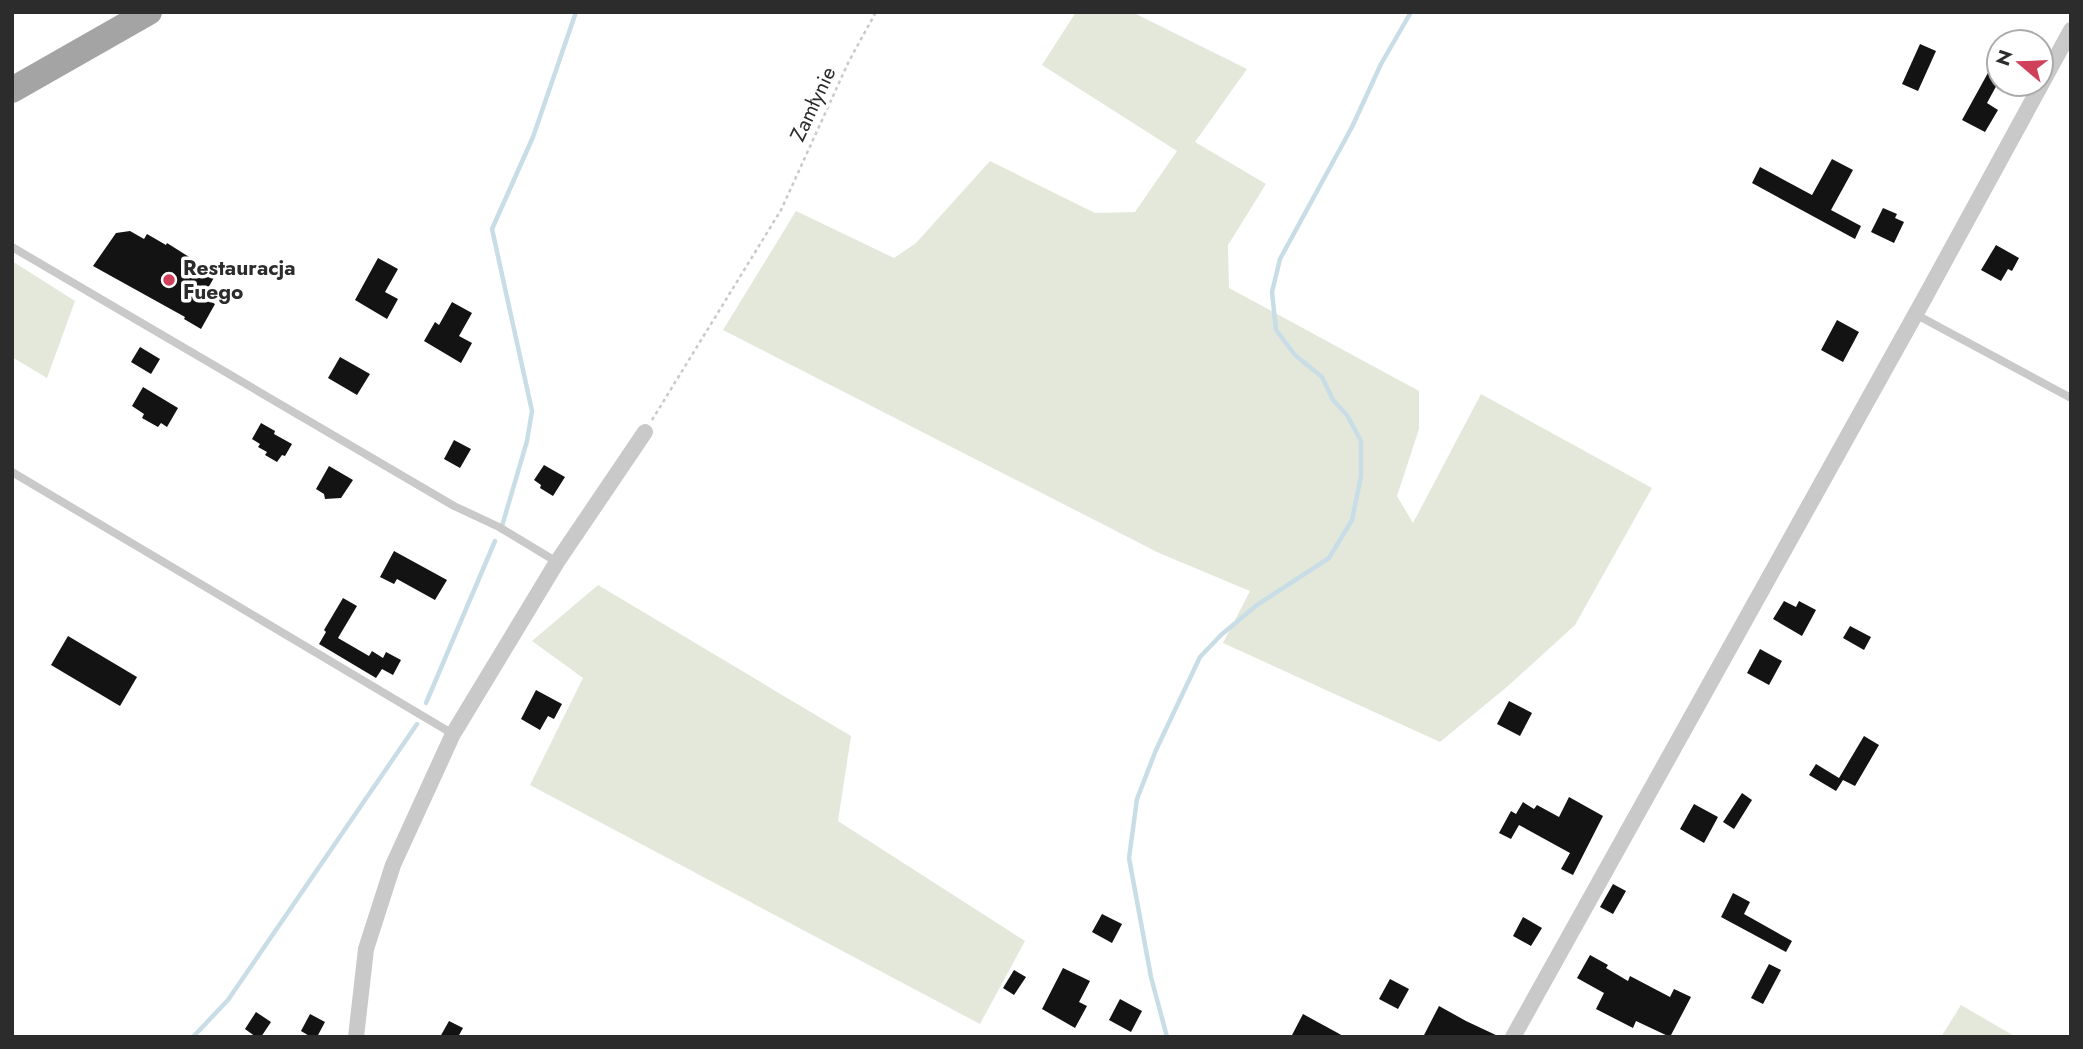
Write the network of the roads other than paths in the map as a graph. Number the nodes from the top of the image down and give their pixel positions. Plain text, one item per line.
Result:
1 (149, 12) edge
2 (2071, 30) edge
3 (12, 90) edge
4 (12, 247) edge
5 (1915, 314) junction
6 (2069, 395) edge
7 (645, 432) road end
8 (12, 472) edge
9 (557, 562) junction
10 (453, 734) junction
11 (356, 1037) edge
12 (1513, 1037) edge

1 - 3 main road
2 - 5 street
4 - 9 lane
5 - 6 lane
5 - 12 street
7 - 9 street
8 - 10 lane
9 - 10 street
10 - 11 street

